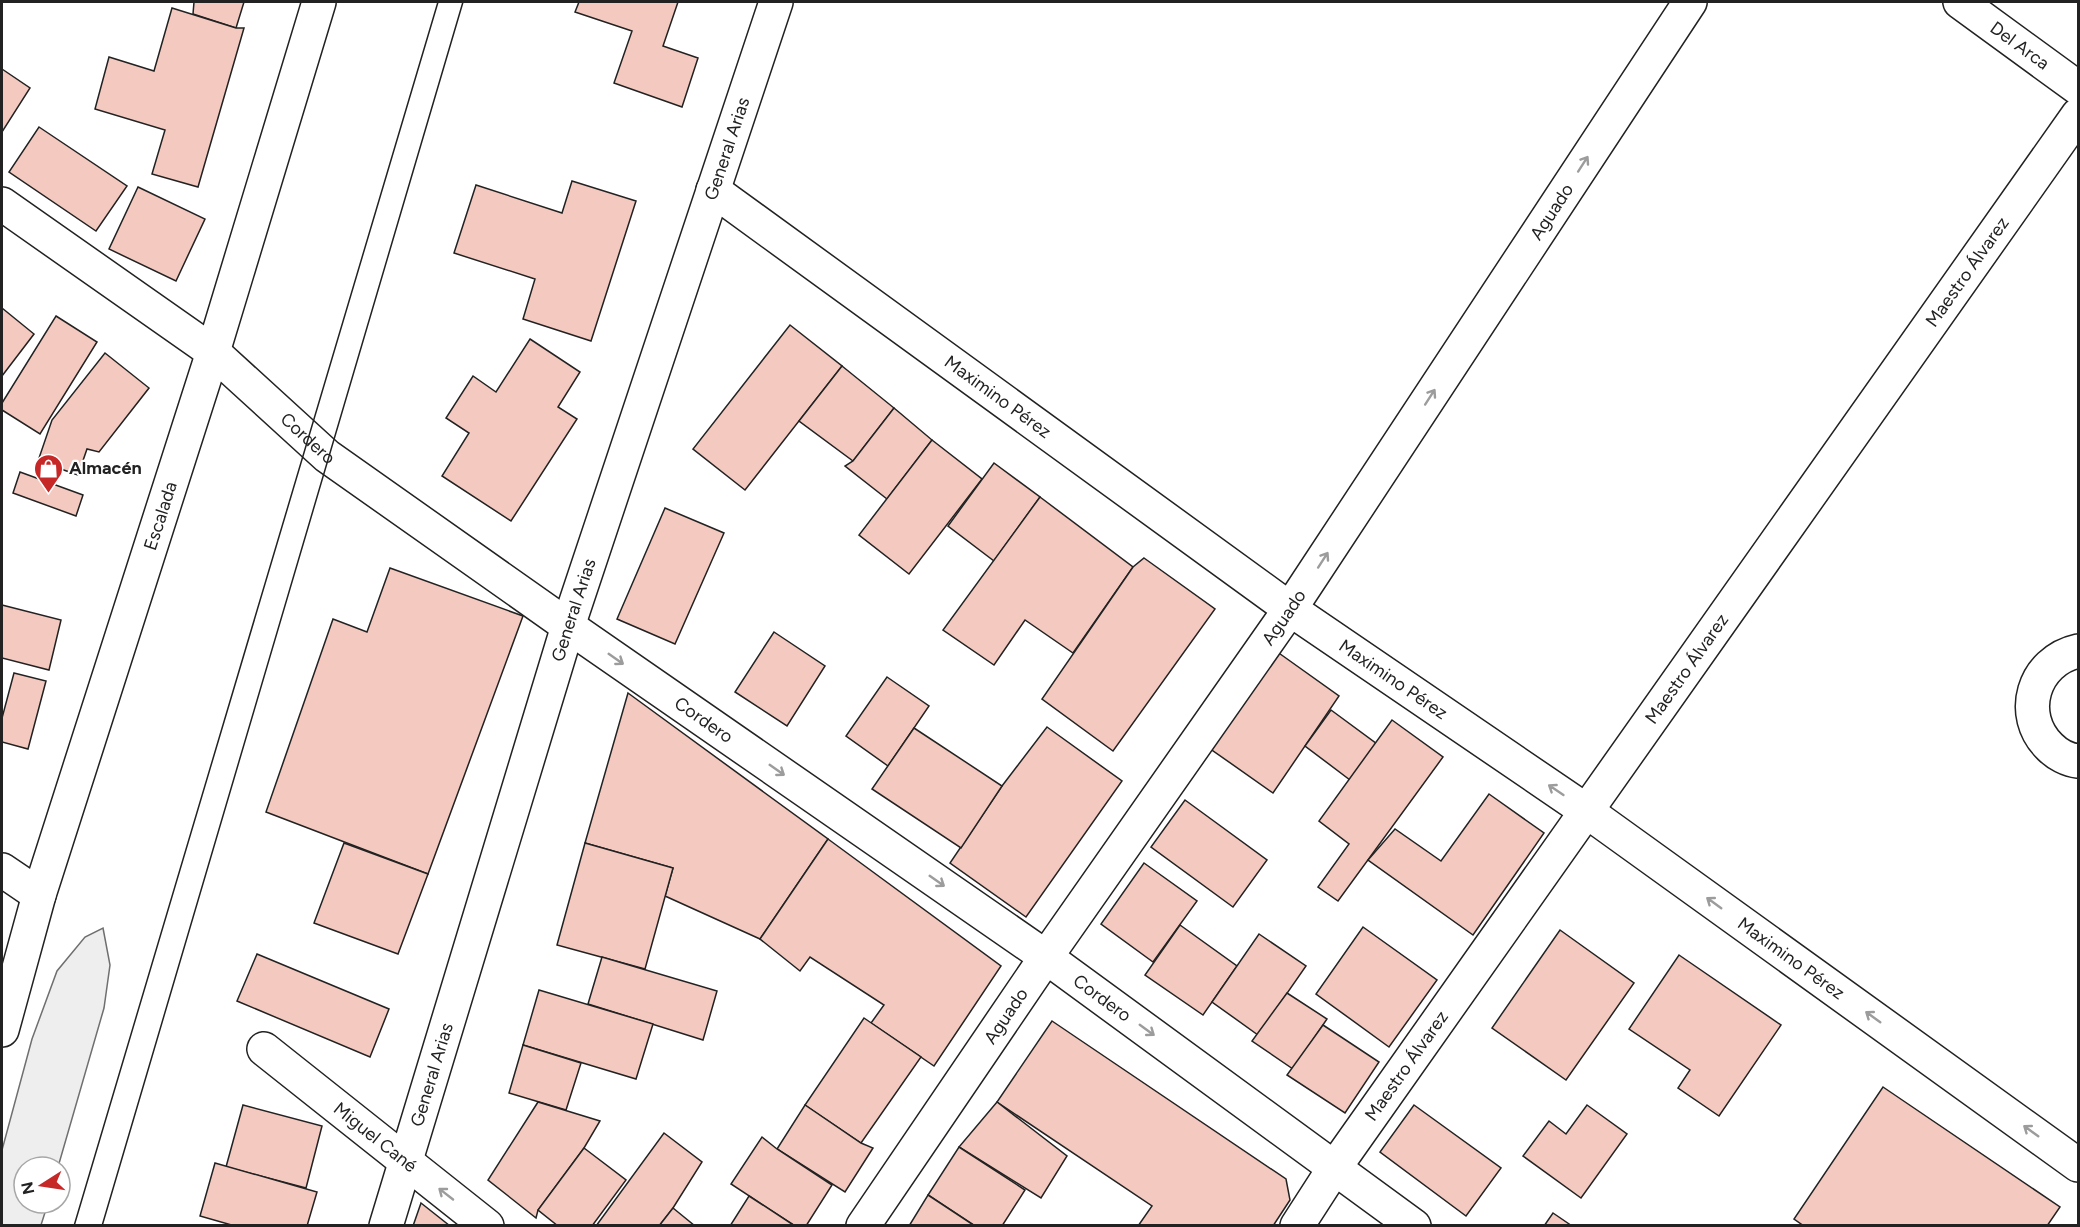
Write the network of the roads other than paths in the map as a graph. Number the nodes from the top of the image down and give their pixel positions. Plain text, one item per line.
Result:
1 (319, 2) edge
2 (776, 2) edge
3 (1690, 2) edge
4 (1960, 2) edge
5 (2079, 88) edge
6 (2079, 115) edge
7 (713, 190) junction
8 (2, 204) edge
9 (213, 352) junction
10 (1290, 609) junction
11 (568, 626) junction
12 (2079, 651) edge
13 (2079, 761) edge
14 (1586, 810) junction
15 (2, 870) edge
16 (39, 895) junction
17 (1046, 957) junction
18 (2, 1030) edge
19 (264, 1049) dead end
20 (406, 1163) junction
21 (2079, 1165) edge
22 (1335, 1167) junction
23 (386, 1226) edge
24 (487, 1226) edge
25 (863, 1226) edge
26 (1297, 1226) edge
27 (1414, 1226) edge

1 - 9 street, Escalada
2 - 7 street, General Arias
10 -> 3 street, Aguado
4 - 5 street, Del Arca
6 - 14 street, Maestro Álvarez
7 - 10 street, Maximino Pérez
7 - 11 street, General Arias
8 - 9 street, Cordero
9 - 11 street, Cordero
9 - 16 street, Escalada
14 -> 10 street, Maximino Pérez
10 - 17 street, Aguado
11 -> 17 street, Cordero
11 - 20 street, General Arias
12 - 13 street
21 -> 14 street, Maximino Pérez
14 - 22 street, Maestro Álvarez
15 - 16 street
16 - 18 street, Escalada
17 -> 22 street, Cordero
17 - 25 street, Aguado
19 - 20 street, Miguel Cané
20 - 23 street, General Arias
24 -> 20 street, Miguel Cané
22 - 26 street, Maestro Álvarez
22 - 27 street, Cordero

